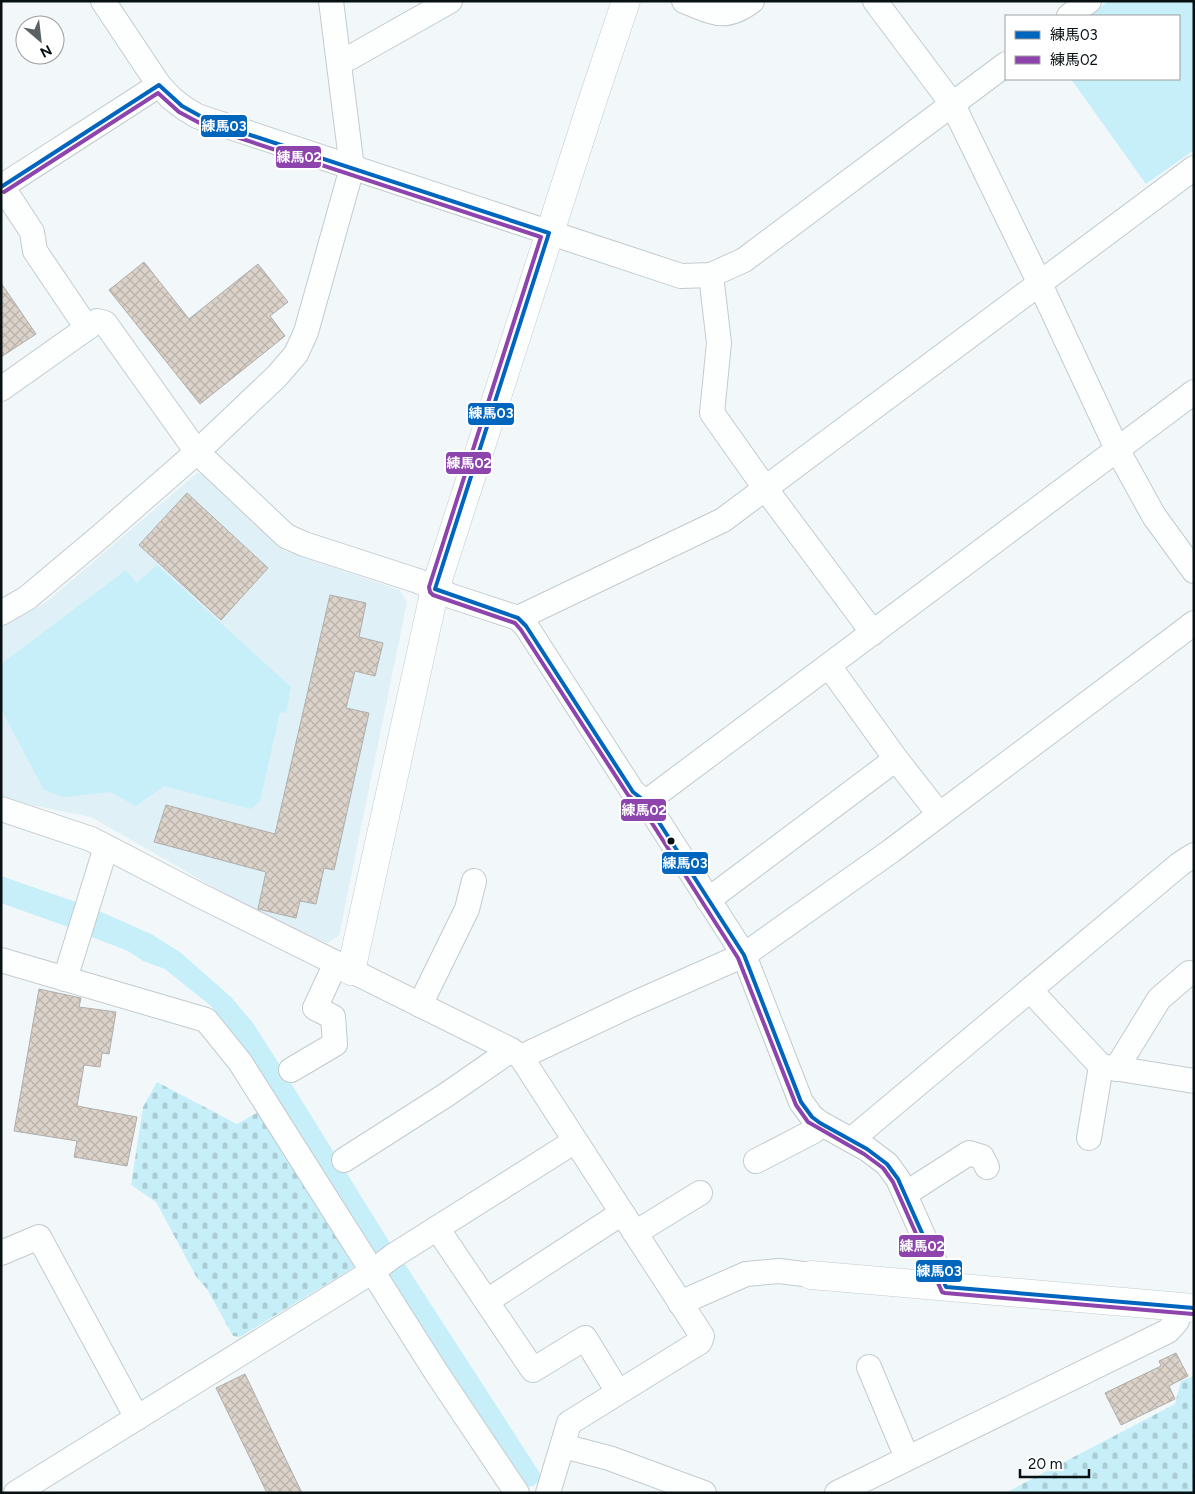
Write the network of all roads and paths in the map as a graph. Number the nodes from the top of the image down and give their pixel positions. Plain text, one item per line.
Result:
1 (103, 1) edge
2 (331, 1) edge
3 (450, 1) edge
4 (626, 1) edge
5 (684, 1) edge
6 (752, 1) edge
7 (875, 1) edge
8 (1088, 1) edge
9 (1070, 15) edge
10 (340, 62) junction
11 (1005, 65) edge
12 (159, 85) junction
13 (953, 105) junction
14 (352, 168) junction
15 (1194, 168) edge
16 (4, 180) edge
17 (549, 233) junction
18 (711, 275) junction
19 (1040, 284) junction
20 (87, 328) junction
21 (1, 389) edge
22 (1194, 392) edge
23 (1117, 449) junction
24 (197, 452) junction
25 (765, 488) junction
26 (1194, 571) edge
27 (435, 589) junction
28 (5, 602) edge
29 (518, 618) junction
30 (1194, 623) edge
31 (873, 633) junction
32 (829, 666) junction
33 (896, 759) junction
34 (646, 802) junction
35 (1, 809) edge
36 (939, 814) junction
37 (106, 847) junction
38 (1194, 855) edge
39 (474, 881) dead end
40 (708, 900) junction
41 (744, 955) junction
42 (1, 960) edge
43 (344, 967) junction
44 (1189, 973) dead end
45 (65, 979) junction
46 (1030, 990) junction
47 (420, 1005) junction
48 (516, 1053) junction
49 (1109, 1067) junction
50 (291, 1070) dead end
51 (1194, 1081) edge
52 (820, 1123) junction
53 (1089, 1138) dead end
54 (851, 1140) junction
55 (575, 1141) junction
56 (344, 1160) dead end
57 (756, 1161) dead end
58 (987, 1167) dead end
59 (700, 1193) dead end
60 (905, 1194) junction
61 (622, 1213) junction
62 (437, 1228) junction
63 (635, 1233) junction
64 (1, 1253) edge
65 (373, 1271) junction
66 (811, 1275) joint
67 (946, 1288) junction
68 (487, 1301) junction
69 (680, 1303) junction
70 (1187, 1307) edge
71 (870, 1367) dead end
72 (618, 1392) junction
73 (137, 1418) junction
74 (563, 1446) junction
75 (907, 1458) junction
76 (16, 1493) edge
77 (517, 1493) edge
78 (548, 1493) edge
79 (704, 1493) edge
80 (837, 1493) edge

1 - 12 street
2 - 10 street
3 - 10 street
4 - 17 street
5 - 6 street
7 - 13 street
8 - 9 street
10 - 14 street
11 - 13 street
12 - 14 street
12 - 16 street
13 - 18 street
13 - 19 street
14 - 17 street
14 - 24 street
15 - 19 street
16 - 20 street
17 - 18 street
17 - 27 street
18 - 25 street
19 - 23 street
19 - 25 street
20 - 21 street
20 - 24 street
22 - 23 street
23 - 26 street
23 - 31 street
24 - 27 street
24 - 28 street
25 - 29 street
25 - 31 street
27 - 29 street
27 - 43 street
29 - 34 street
30 - 36 street
31 - 32 street
32 - 33 street
32 - 34 street
33 - 36 street
33 - 40 street
34 - 40 street
35 - 37 street
36 - 41 street
37 - 43 street
37 - 45 street
38 - 46 street
39 - 47 street
40 - 41 street
41 - 48 street
41 - 52 street
42 - 45 street
43 - 47 street
43 - 50 street
44 - 49 street
45 - 65 street
46 - 49 street
46 - 54 street
47 - 48 street
48 - 55 street
48 - 56 street
49 - 51 street
49 - 53 street
52 - 54 street
52 - 57 street
54 - 60 street
55 - 61 street
55 - 62 street
58 - 60 street
59 - 63 street
60 - 67 street
61 - 63 street
61 - 68 street
62 - 65 street
62 - 68 street
63 - 69 street
64 - 73 street
65 - 73 street
65 - 77 street
66 - 67 street
66 - 69 street
67 - 70 street
68 - 72 street
69 - 72 street
70 - 75 street
71 - 75 street
72 - 74 street
73 - 76 street
74 - 78 street
74 - 79 street
75 - 80 street

